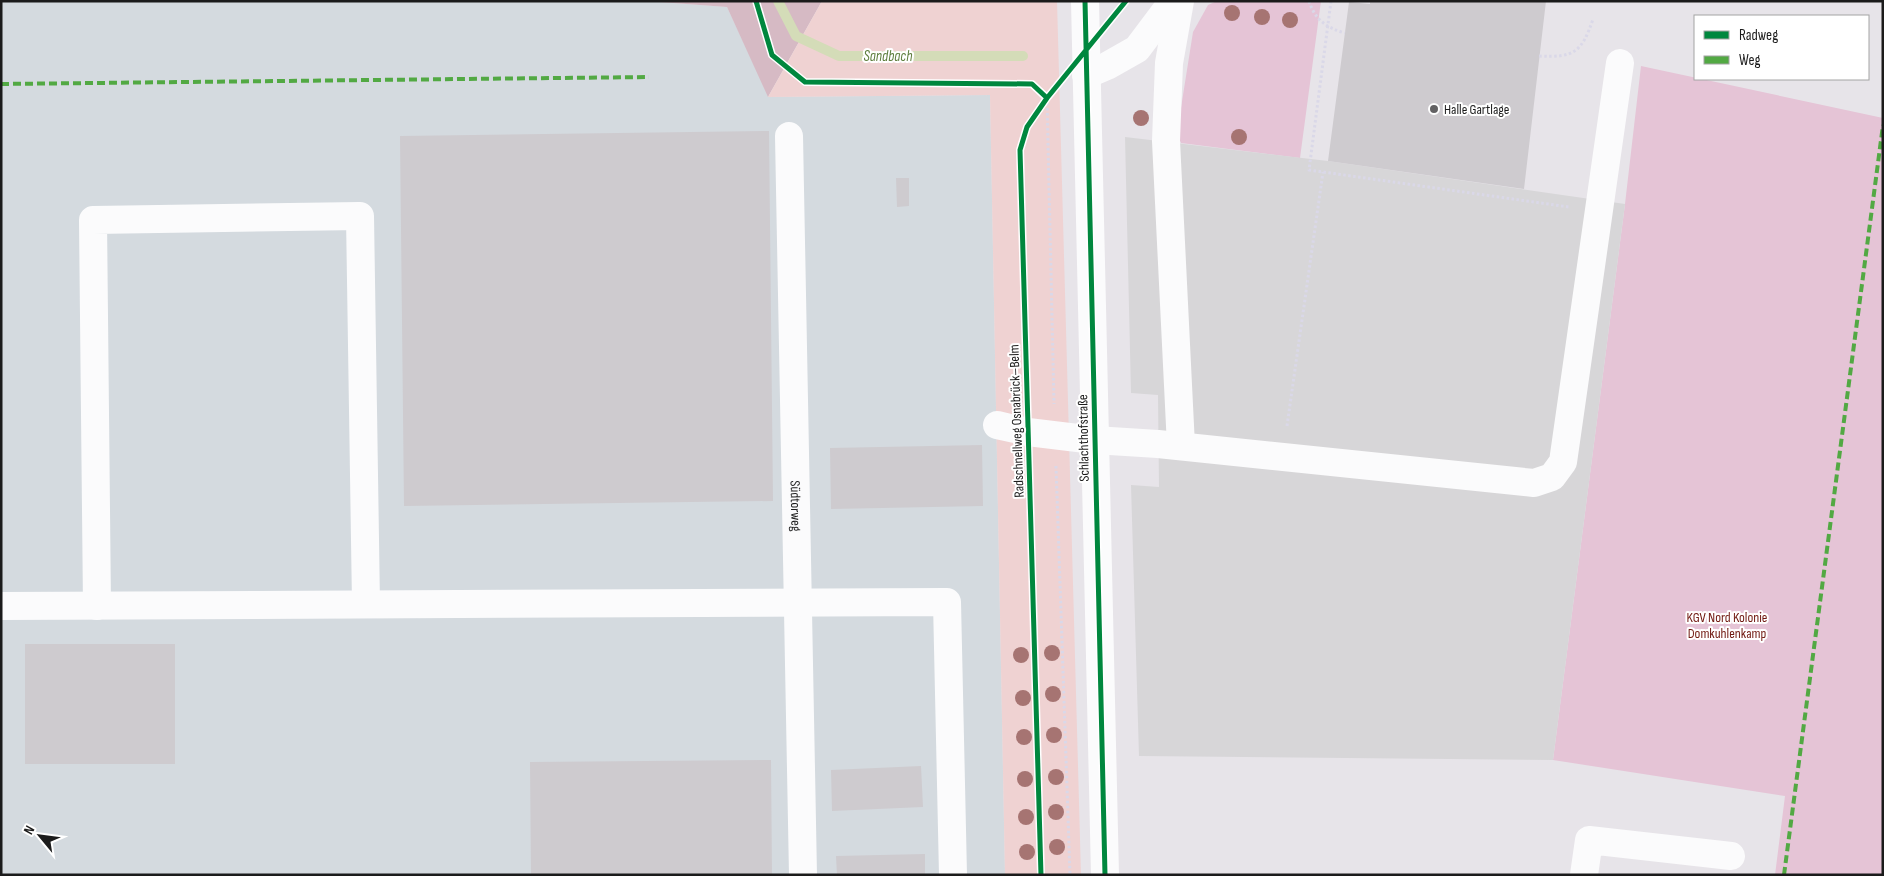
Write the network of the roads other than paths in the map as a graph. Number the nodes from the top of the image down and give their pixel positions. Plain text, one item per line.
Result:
1 (1085, 1) edge
2 (1173, 1) edge
3 (1180, 1) edge
4 (1620, 63) dead end
5 (1086, 75) junction
6 (789, 136) dead end
7 (997, 425) dead end
8 (1094, 440) junction
9 (1181, 446) junction
10 (798, 603) junction
11 (366, 604) junction
12 (1, 606) edge
13 (97, 606) junction
14 (1731, 856) dead end
15 (803, 875) edge
16 (953, 875) edge
17 (1105, 875) edge
18 (1584, 875) edge

1 - 5 street, Schlachthofstraße
2 - 5 street
3 - 9 street
4 - 9 street
5 - 8 street, Schlachthofstraße
6 - 10 street, Südtorweg
7 - 8 street
8 - 9 street
8 - 17 street, Schlachthofstraße
10 - 11 street
10 - 15 street, Südtorweg
10 - 16 street
11 - 13 street
11 - 13 street
12 - 13 street
14 - 18 street

